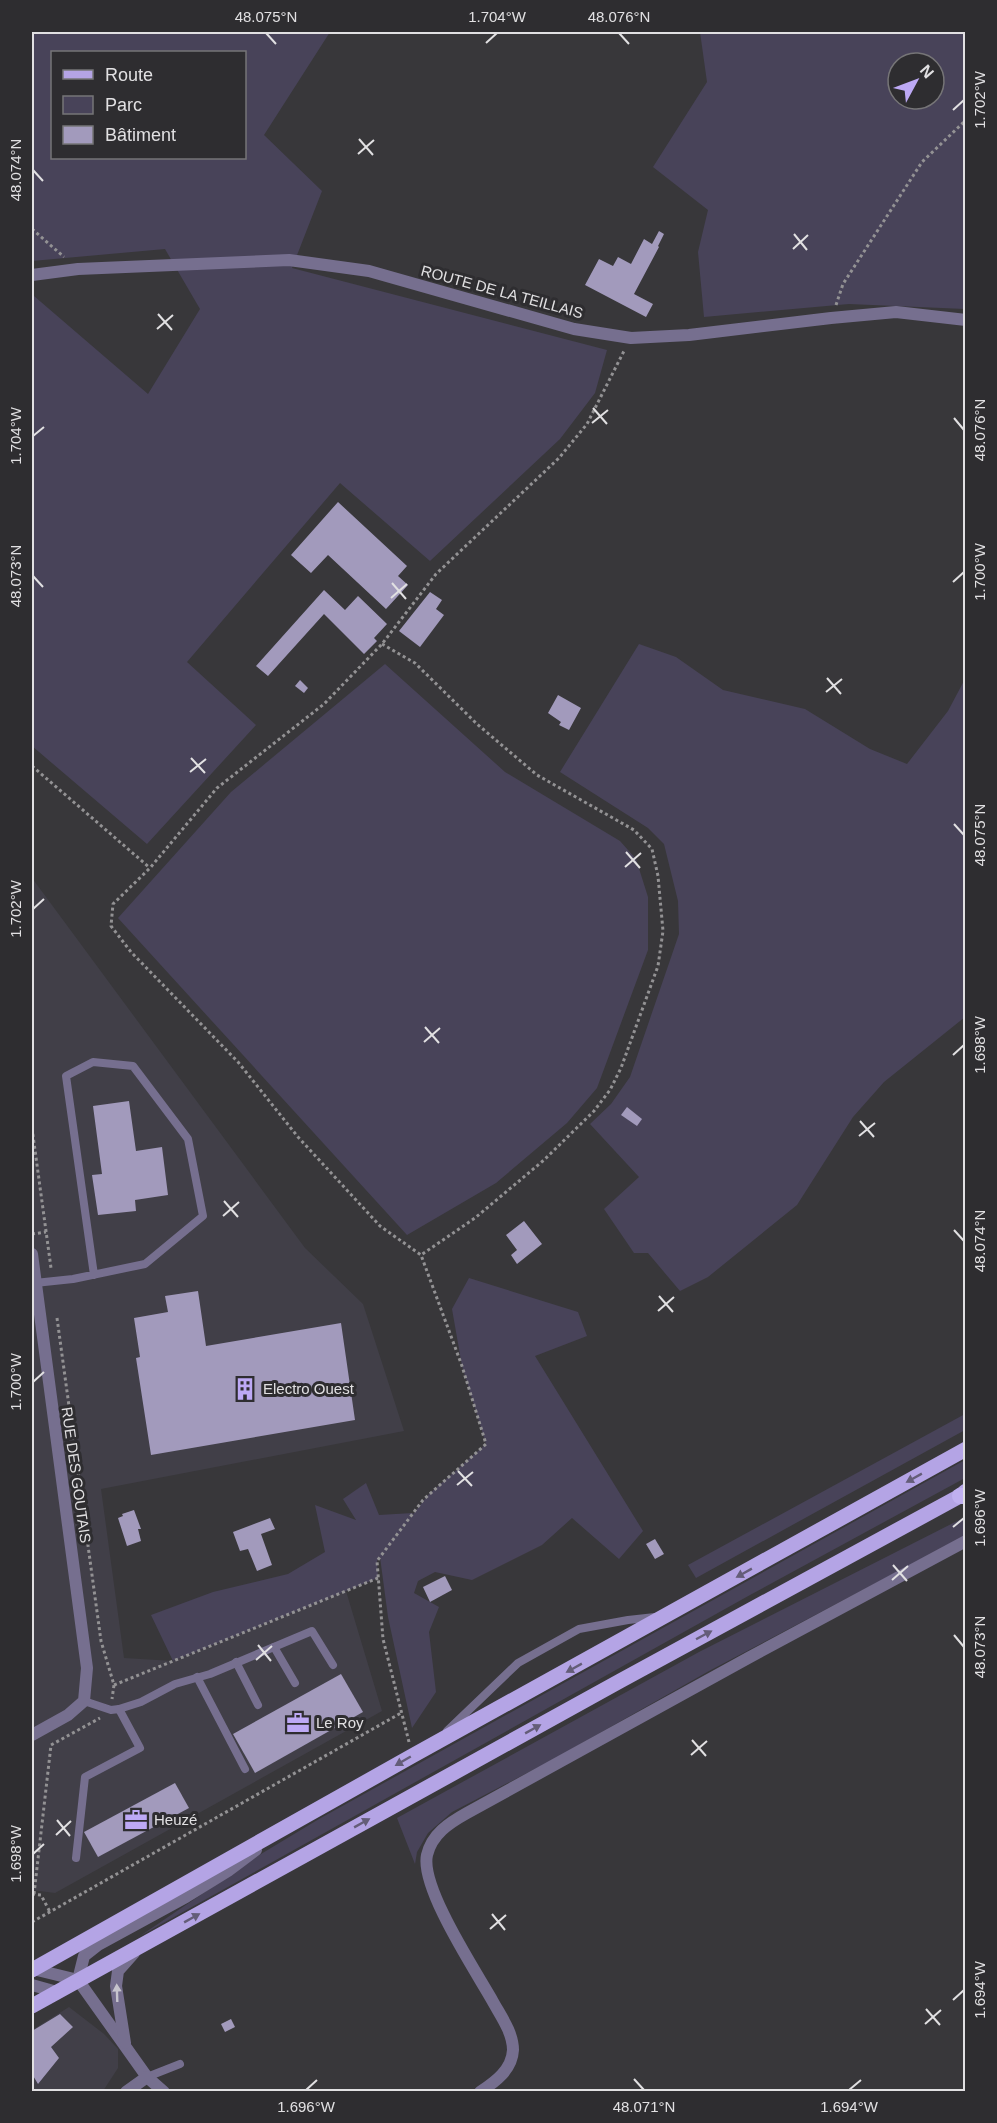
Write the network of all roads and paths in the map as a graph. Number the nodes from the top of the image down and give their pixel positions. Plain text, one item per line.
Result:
1 (966, 120) edge
2 (32, 229) edge
3 (78, 269) junction
4 (32, 275) edge
5 (831, 318) junction
6 (966, 320) edge
7 (631, 338) junction
8 (382, 644) junction
9 (32, 766) edge
10 (150, 868) junction
11 (32, 1128) edge
12 (46, 1232) junction
13 (32, 1234) edge
14 (32, 1254) edge
15 (421, 1255) junction
16 (51, 1268) dead end
17 (94, 1275) junction
18 (35, 1283) junction
19 (966, 1449) edge
20 (964, 1494) edge
21 (966, 1541) edge
22 (378, 1578) junction
23 (667, 1616) junction
24 (274, 1647) junction
25 (236, 1662) junction
26 (333, 1665) dead end
27 (197, 1677) junction
28 (295, 1683) dead end
29 (114, 1686) dead end
30 (84, 1701) junction
31 (258, 1705) dead end
32 (115, 1709) junction
33 (401, 1713) junction
34 (32, 1735) edge
35 (427, 1748) junction
36 (412, 1756) junction
37 (245, 1769) dead end
38 (288, 1826) junction
39 (76, 1858) dead end
40 (32, 1894) edge
41 (50, 1912) junction
42 (32, 1922) edge
43 (140, 1946) junction
44 (32, 1978) edge
45 (78, 1980) junction
46 (57, 1992) junction
47 (32, 2006) edge
48 (126, 2047) junction
49 (180, 2064) dead end
50 (147, 2077) junction
51 (126, 2091) edge
52 (164, 2091) edge
53 (480, 2091) edge

1 - 5 path
2 - 3 path
3 - 4 street, ROUTE DE LA TEILLAIS
3 - 7 street, ROUTE DE LA TEILLAIS
5 - 6 street, ROUTE DE LA TEILLAIS
5 - 7 street, ROUTE DE LA TEILLAIS
7 - 8 path
8 - 10 path
8 - 15 path
9 - 10 path
10 - 15 path
11 - 12 path
12 - 13 path
12 - 16 path
14 - 18 street, RUE DES GOUTAIS
15 - 22 path
17 - 17 lane
17 - 18 lane
18 - 30 street, RUE DES GOUTAIS
19 -> 23 main road
43 -> 20 main road
21 - 53 street
22 - 29 path
22 - 33 path
23 -> 35 main road
23 - 35 lane
24 - 25 lane
24 - 26 lane
24 - 28 lane
25 - 27 lane
25 - 31 lane
27 - 32 lane
27 - 37 lane
30 - 32 lane
30 - 34 street
32 - 39 lane
33 - 36 path
33 - 41 path
35 - 36 main road
36 -> 38 main road
38 - 44 main road
38 - 45 street
40 - 41 path
41 - 42 path
43 - 45 main road
48 -> 43 street
44 - 45 street
44 - 46 street
45 - 46 main road
45 - 48 street
46 - 47 main road
48 - 50 street
49 - 50 lane
50 - 51 street
50 - 52 street

